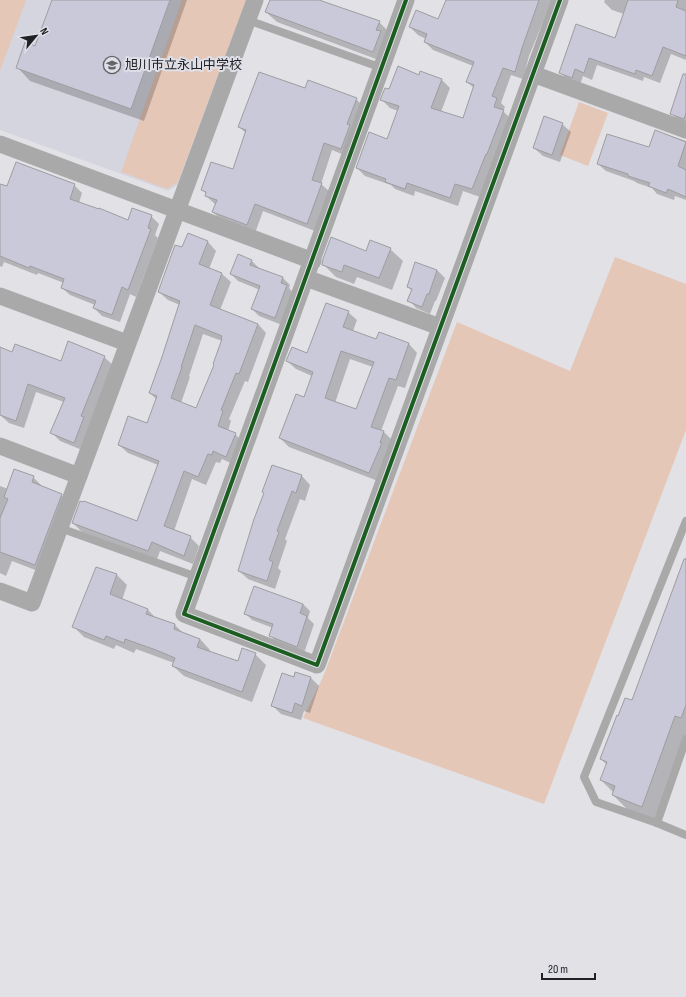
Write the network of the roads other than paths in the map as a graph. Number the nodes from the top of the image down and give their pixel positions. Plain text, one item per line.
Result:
1 (256, 0) edge
2 (406, 0) edge
3 (560, 0) edge
4 (248, 20) junction
5 (382, 68) junction
6 (533, 74) junction
7 (686, 130) edge
8 (0, 144) edge
9 (177, 210) junction
10 (312, 261) junction
11 (306, 278) junction
12 (0, 296) edge
13 (440, 327) junction
14 (128, 343) junction
15 (0, 446) edge
16 (79, 476) junction
17 (686, 521) edge
18 (60, 528) junction
19 (197, 577) junction
20 (0, 591) edge
21 (686, 739) edge
22 (658, 824) junction
23 (686, 835) edge

1 - 4 street
2 - 5 street
3 - 6 street
4 - 5 lane
4 - 9 street
5 - 10 street
6 - 7 street
6 - 13 street
8 - 9 street
9 - 10 street
9 - 14 street
10 - 11 street
11 - 13 street
11 - 19 street
12 - 14 street
13 - 19 street
14 - 16 street
15 - 16 street
16 - 18 street
17 - 22 lane
18 - 19 lane
18 - 20 street
21 - 22 lane
22 - 23 lane

